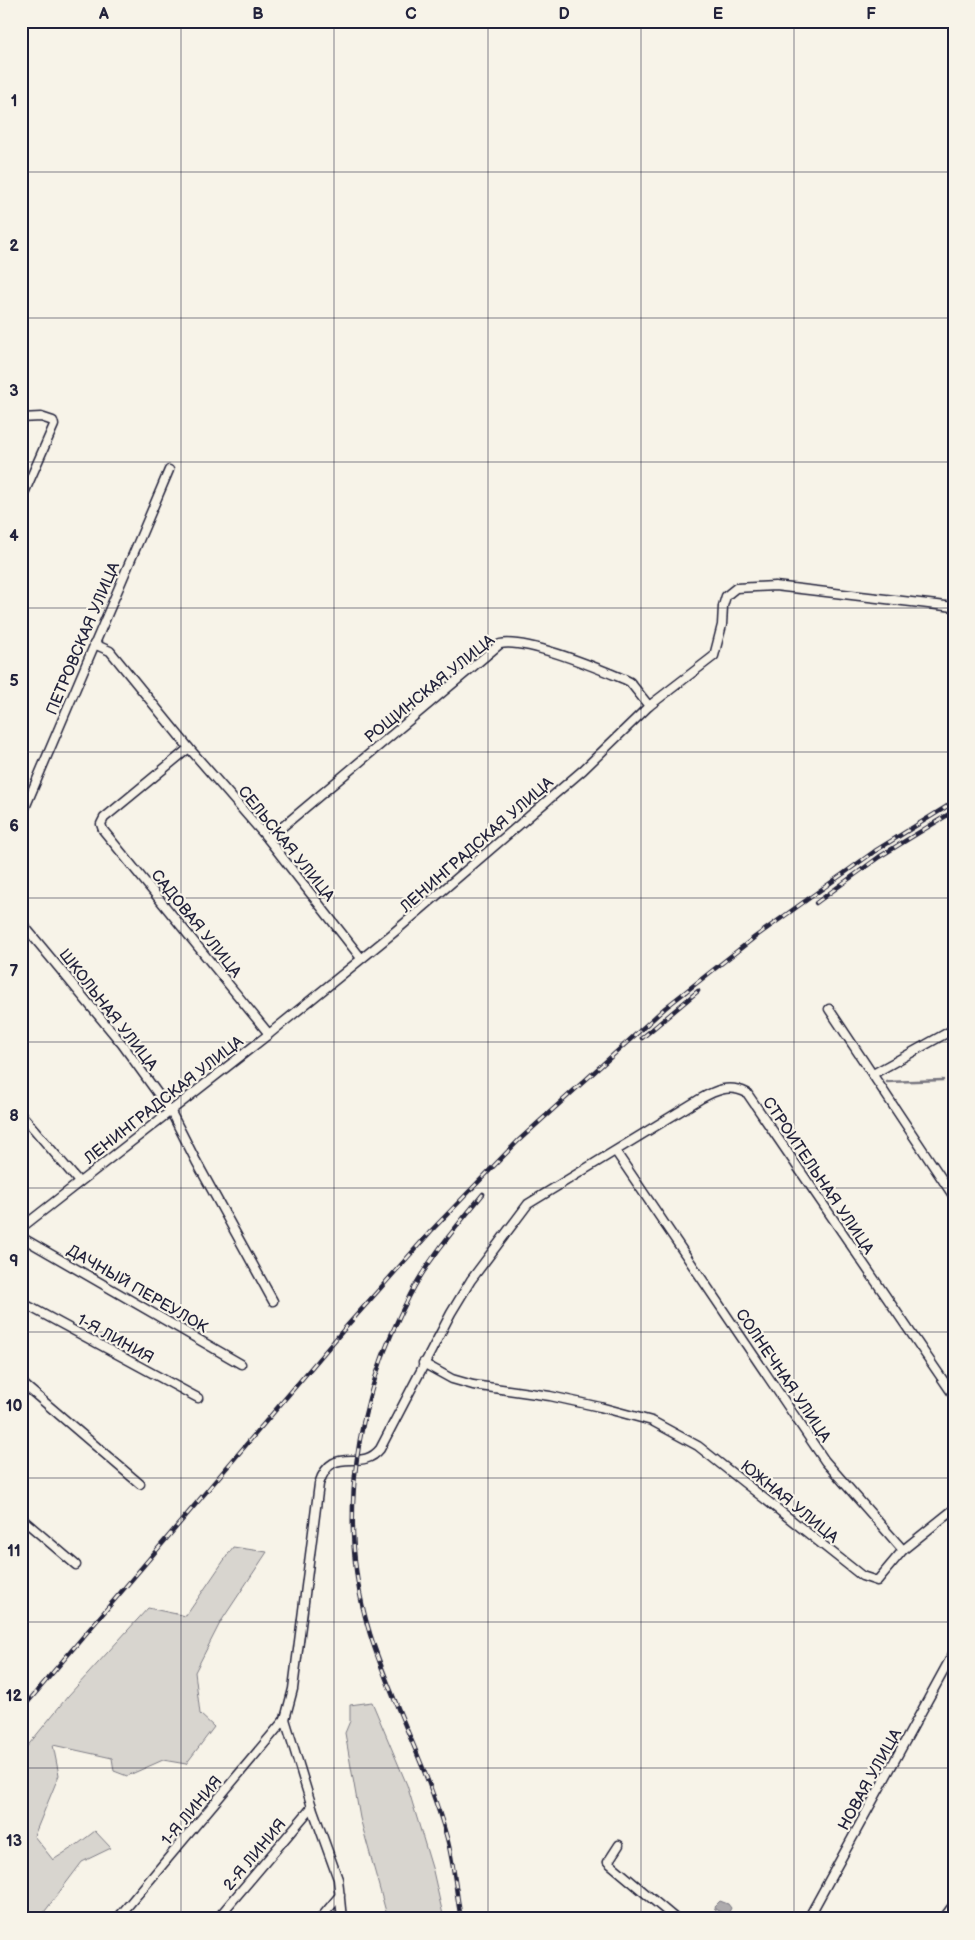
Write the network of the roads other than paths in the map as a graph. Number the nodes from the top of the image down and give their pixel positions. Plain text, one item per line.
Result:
1 (21, 418) edge
2 (169, 470) dead end
3 (21, 500) edge
4 (954, 607) edge
5 (94, 644) junction
6 (649, 706) junction
7 (188, 748) junction
8 (21, 816) edge
9 (268, 840) junction
10 (21, 922) edge
11 (361, 958) junction
12 (829, 1009) dead end
13 (954, 1029) edge
14 (269, 1034) junction
15 (872, 1074) junction
16 (171, 1112) junction
17 (21, 1114) edge
18 (616, 1152) junction
19 (79, 1182) junction
20 (954, 1197) edge
21 (21, 1228) edge
22 (21, 1237) edge
23 (273, 1301) dead end
24 (21, 1302) edge
25 (423, 1363) junction
26 (241, 1364) dead end
27 (21, 1382) edge
28 (954, 1396) edge
29 (198, 1398) dead end
30 (140, 1484) dead end
31 (954, 1509) edge
32 (21, 1518) edge
33 (903, 1550) junction
34 (76, 1565) dead end
35 (954, 1652) edge
36 (285, 1719) junction
37 (312, 1806) junction
38 (619, 1845) dead end
39 (340, 1895) junction
40 (954, 1904) edge
41 (117, 1919) edge
42 (217, 1919) edge
43 (320, 1919) edge
44 (342, 1919) edge
45 (676, 1919) edge
46 (808, 1919) edge
47 (943, 1919) edge

1 - 3 street
2 - 5 street, ПЕТРОВСКАЯ УЛИЦА
4 - 6 street, ЛЕНИНГРАДСКАЯ УЛИЦА
5 - 7 street, СЕЛЬСКАЯ УЛИЦА
5 - 8 street, ПЕТРОВСКАЯ УЛИЦА
6 - 9 street, РОЩИНСКАЯ УЛИЦА
6 - 11 street, ЛЕНИНГРАДСКАЯ УЛИЦА
7 - 9 street, СЕЛЬСКАЯ УЛИЦА
7 - 14 street, САДОВАЯ УЛИЦА
9 - 11 street, СЕЛЬСКАЯ УЛИЦА
10 - 16 street, ШКОЛЬНАЯ УЛИЦА
11 - 14 street, ЛЕНИНГРАДСКАЯ УЛИЦА
12 - 15 street
13 - 15 street
14 - 16 street, ЛЕНИНГРАДСКАЯ УЛИЦА
15 - 20 street
16 - 19 street, ЛЕНИНГРАДСКАЯ УЛИЦА
16 - 23 street, ШКОЛЬНАЯ УЛИЦА
17 - 19 street
18 - 25 street, СТРОИТЕЛЬНАЯ УЛИЦА
18 - 28 street, СТРОИТЕЛЬНАЯ УЛИЦА
18 - 33 street, СОЛНЕЧНАЯ УЛИЦА
19 - 21 street, ЛЕНИНГРАДСКАЯ УЛИЦА
22 - 26 street, ДАЧНЫЙ ПЕРЕУЛОК
24 - 29 street, 1-Я ЛИНИЯ
25 - 33 street, ЮЖНАЯ УЛИЦА
25 - 36 street, СТРОИТЕЛЬНАЯ УЛИЦА
27 - 30 street
31 - 33 street
32 - 34 street
35 - 46 street, НОВАЯ УЛИЦА
36 - 37 street
36 - 41 street, 1-Я ЛИНИЯ
37 - 39 street
37 - 42 street, 2-Я ЛИНИЯ
38 - 45 street
39 - 43 street
39 - 44 street
40 - 47 street

